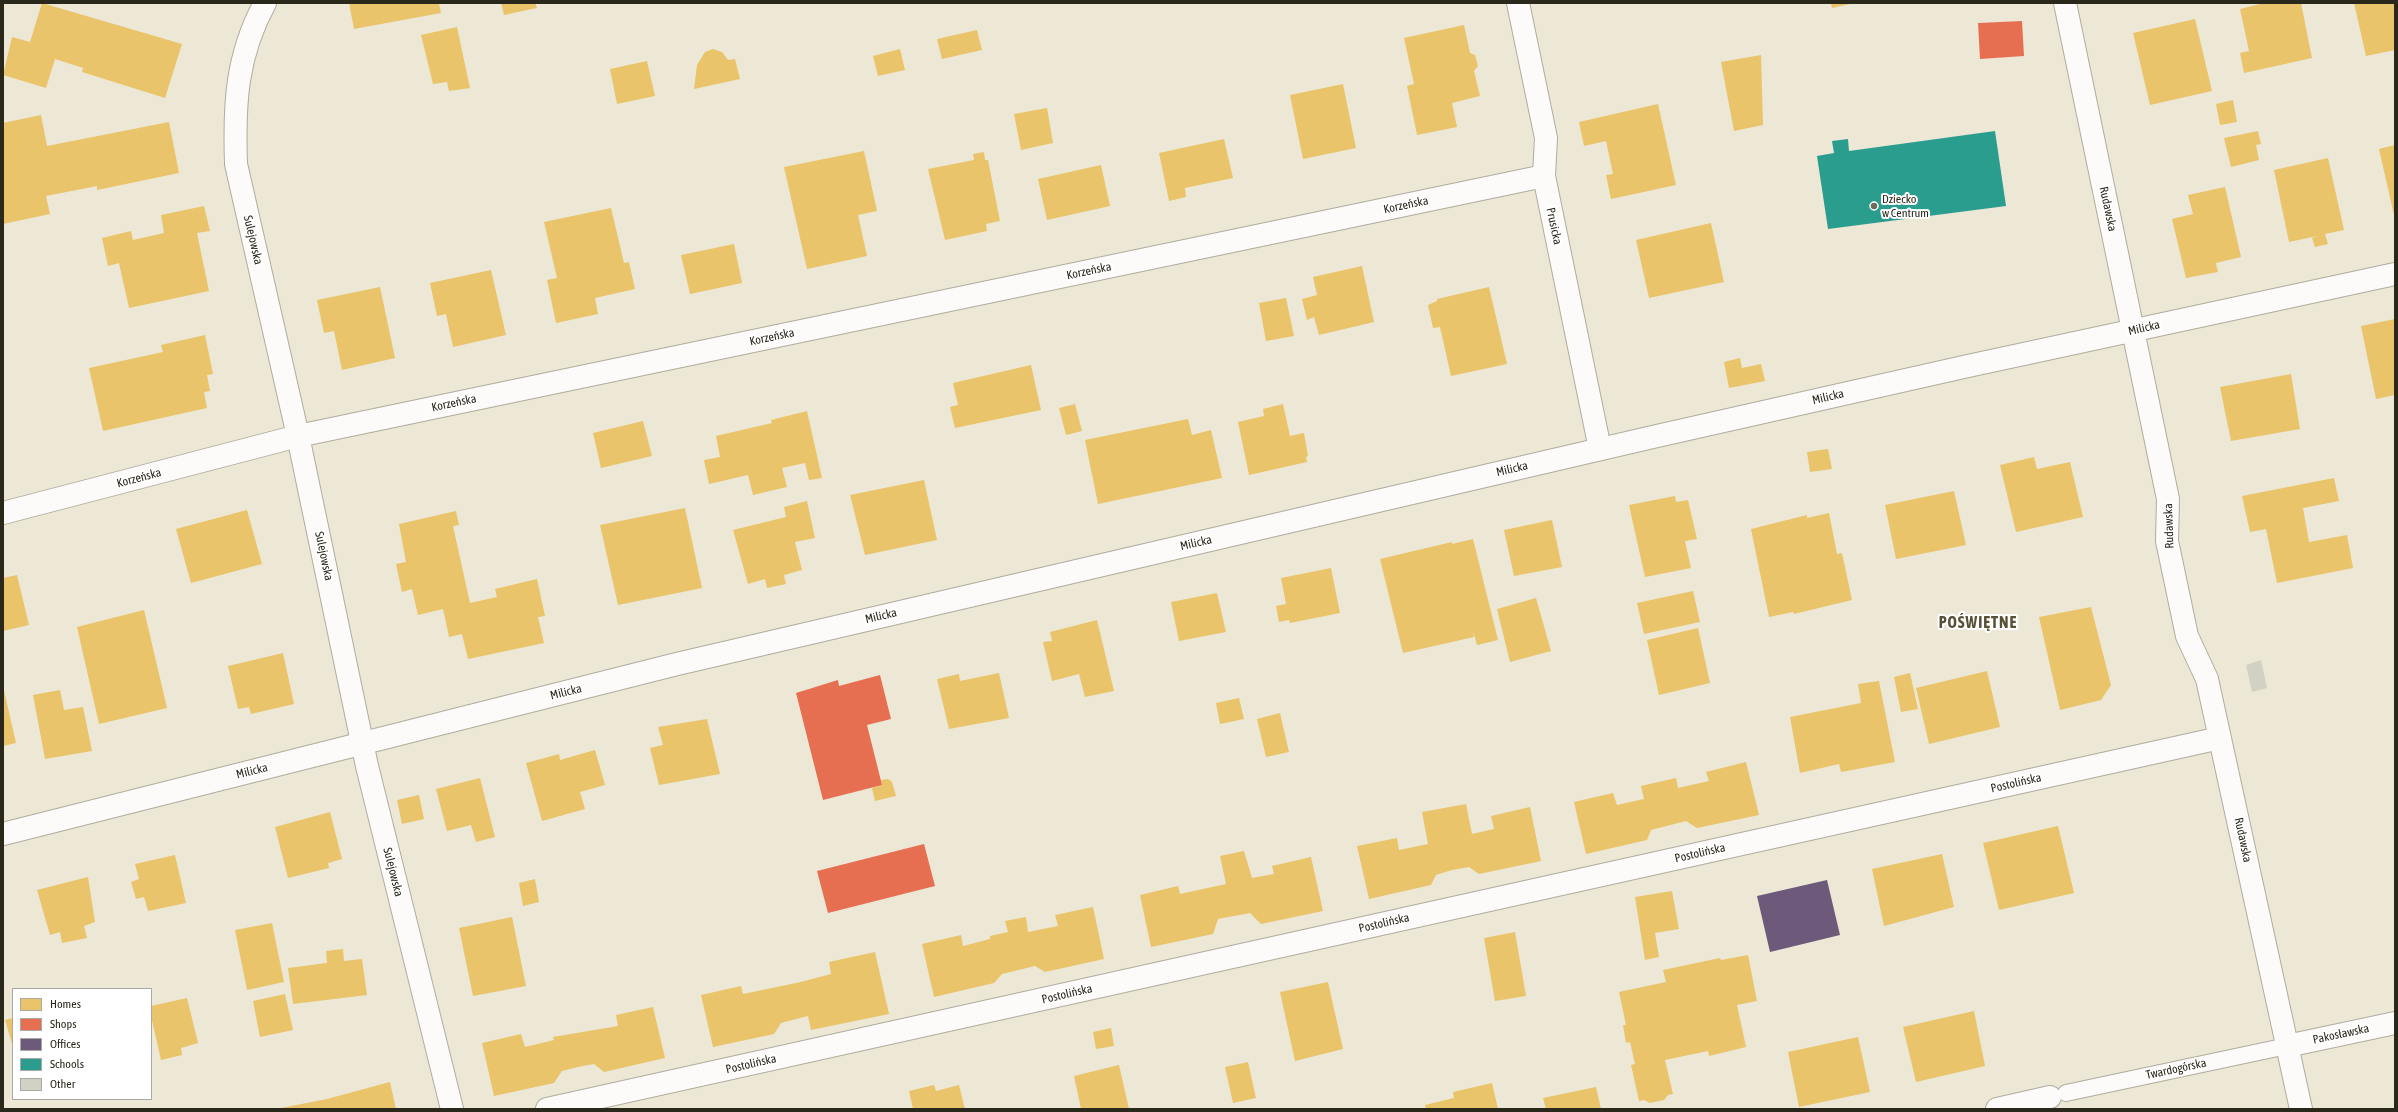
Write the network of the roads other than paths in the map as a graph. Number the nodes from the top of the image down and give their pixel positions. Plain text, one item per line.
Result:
1 (265, 3) edge
2 (1518, 3) edge
3 (2065, 3) edge
4 (1544, 176) junction
5 (2395, 274) edge
6 (2134, 330) junction
7 (298, 436) junction
8 (1600, 449) junction
9 (3, 513) edge
10 (2220, 738) junction
11 (363, 744) junction
12 (3, 834) edge
13 (2395, 1023) edge
14 (2287, 1046) junction
15 (2058, 1095) joint
16 (452, 1109) edge
17 (547, 1109) edge
18 (1997, 1109) edge
19 (2301, 1109) edge

1 - 7 street, Sulejowska
2 - 4 street, Prusicka
3 - 6 street, Rudawska
4 - 7 street, Korzeńska
4 - 8 street, Prusicka
5 - 6 street, Milicka
6 - 8 street, Milicka
6 - 10 street, Rudawska
7 - 9 street, Korzeńska
7 - 11 street, Sulejowska
8 - 11 street, Milicka
10 - 14 street, Rudawska
10 - 17 street, Postolińska
11 - 12 street, Milicka
11 - 16 street, Sulejowska
13 - 14 street, Pakosławska
14 - 15 lane, Twardogórska
14 - 19 street, Rudawska
15 - 18 street, Twardogórska

